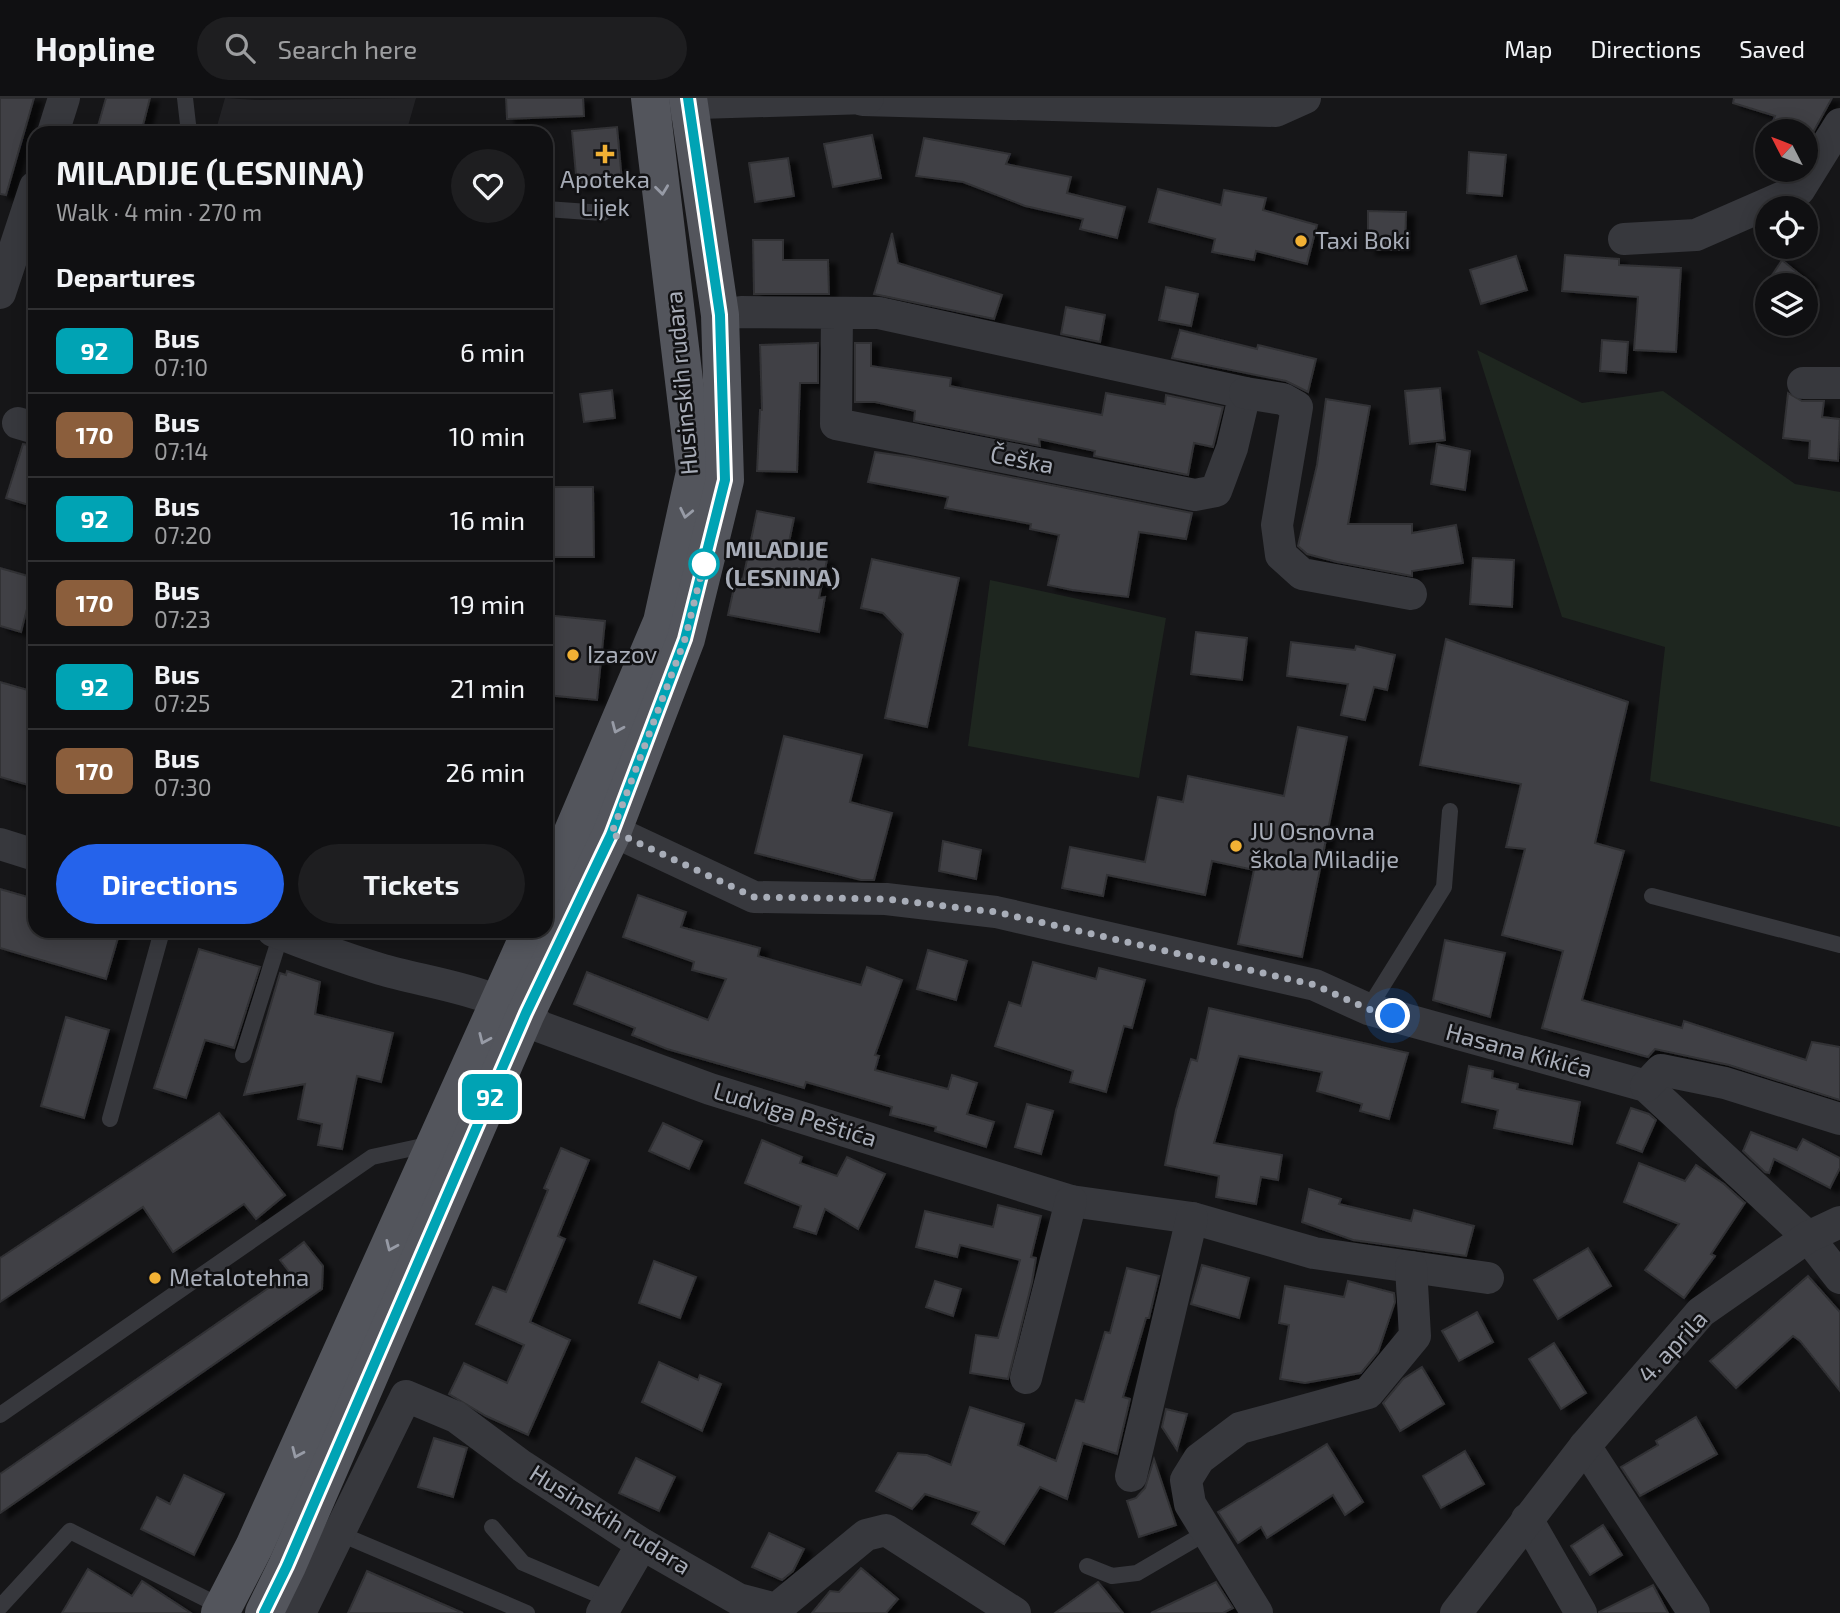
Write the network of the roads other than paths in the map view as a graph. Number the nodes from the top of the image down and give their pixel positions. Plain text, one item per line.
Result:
1 (64, 98) edge
2 (185, 98) edge
3 (1305, 98) edge
4 (866, 99) edge
5 (689, 100) edge
6 (651, 102) edge
7 (1840, 124) edge
8 (55, 126) edge
9 (188, 126) edge
10 (28, 208) edge
11 (553, 209) edge
12 (603, 213) dead end
13 (1624, 239) dead end
14 (0, 293) edge
15 (837, 313) junction
16 (720, 315) junction
17 (1803, 383) dead end
18 (1840, 383) edge
19 (1245, 393) junction
20 (1411, 594) dead end
21 (1450, 811) dead end
22 (611, 835) junction
23 (0, 844) edge
24 (28, 853) edge
25 (553, 879) edge
26 (1652, 896) dead end
27 (553, 937) edge
28 (160, 938) edge
29 (276, 938) edge
30 (291, 938) edge
31 (529, 938) edge
32 (553, 938) edge
33 (1840, 944) edge
34 (513, 1008) junction
35 (1368, 1009) junction
36 (243, 1055) dead end
37 (1646, 1086) junction
38 (110, 1119) dead end
39 (1840, 1119) edge
40 (438, 1142) junction
41 (1071, 1201) junction
42 (1192, 1218) junction
43 (1840, 1222) edge
44 (1808, 1237) junction
45 (1411, 1267) junction
46 (1488, 1278) dead end
47 (1840, 1278) edge
48 (1026, 1378) dead end
49 (0, 1415) edge
50 (1585, 1446) junction
51 (1132, 1476) dead end
52 (1527, 1520) junction
53 (492, 1527) dead end
54 (1209, 1531) junction
55 (338, 1533) junction
56 (642, 1544) junction
57 (1087, 1566) dead end
58 (606, 1606) edge
59 (0, 1607) edge
60 (226, 1611) edge
61 (1459, 1612) edge
62 (264, 1613) edge
63 (300, 1613) edge
64 (527, 1613) edge
65 (1016, 1613) edge
66 (1257, 1613) edge
67 (1581, 1613) edge
68 (1694, 1613) edge

1 - 8 street
2 - 9 lane
3 - 4 street
4 - 5 street
5 - 6 street
5 - 16 main road, Husinskih rudara
6 -> 25 main road, Husinskih rudara
7 - 13 street
10 - 14 street
11 - 12 lane
15 - 16 street
15 - 19 street
15 - 19 street, Češka
16 - 22 main road, Husinskih rudara
17 - 18 street
19 - 20 street
21 - 35 lane
22 - 27 main road, Husinskih rudara
22 - 35 street, Hasana Kikića
23 - 24 street
26 - 33 lane
28 - 38 lane
29 - 36 lane
30 - 34 street, Ludviga Peštića
31 - 34 main road, Husinskih rudara
32 - 34 main road, Husinskih rudara
34 -> 40 main road, Husinskih rudara
34 - 41 street, Ludviga Peštića
34 - 62 main road, Husinskih rudara
35 - 37 street, Hasana Kikića
37 - 39 street
37 - 44 street, Hasana Kikića
40 - 49 lane
40 -> 60 main road, Husinskih rudara
41 - 42 street, Ludviga Peštića
41 - 48 street
42 - 45 street, Ludviga Peštića
42 - 51 street
43 - 44 street, 4. aprila
44 - 47 street
44 - 50 street, 4. aprila
45 - 46 street, Ludviga Peštića
45 - 54 street
50 - 52 street, 4. aprila
50 - 68 street
52 - 61 street, 4. aprila
52 - 67 street
53 - 58 lane
54 - 57 lane
54 - 66 street
55 - 56 street, Husinskih rudara
55 - 63 street, Husinskih rudara
55 - 64 lane
56 - 58 street
56 - 65 street, Husinskih rudara
59 - 60 lane

